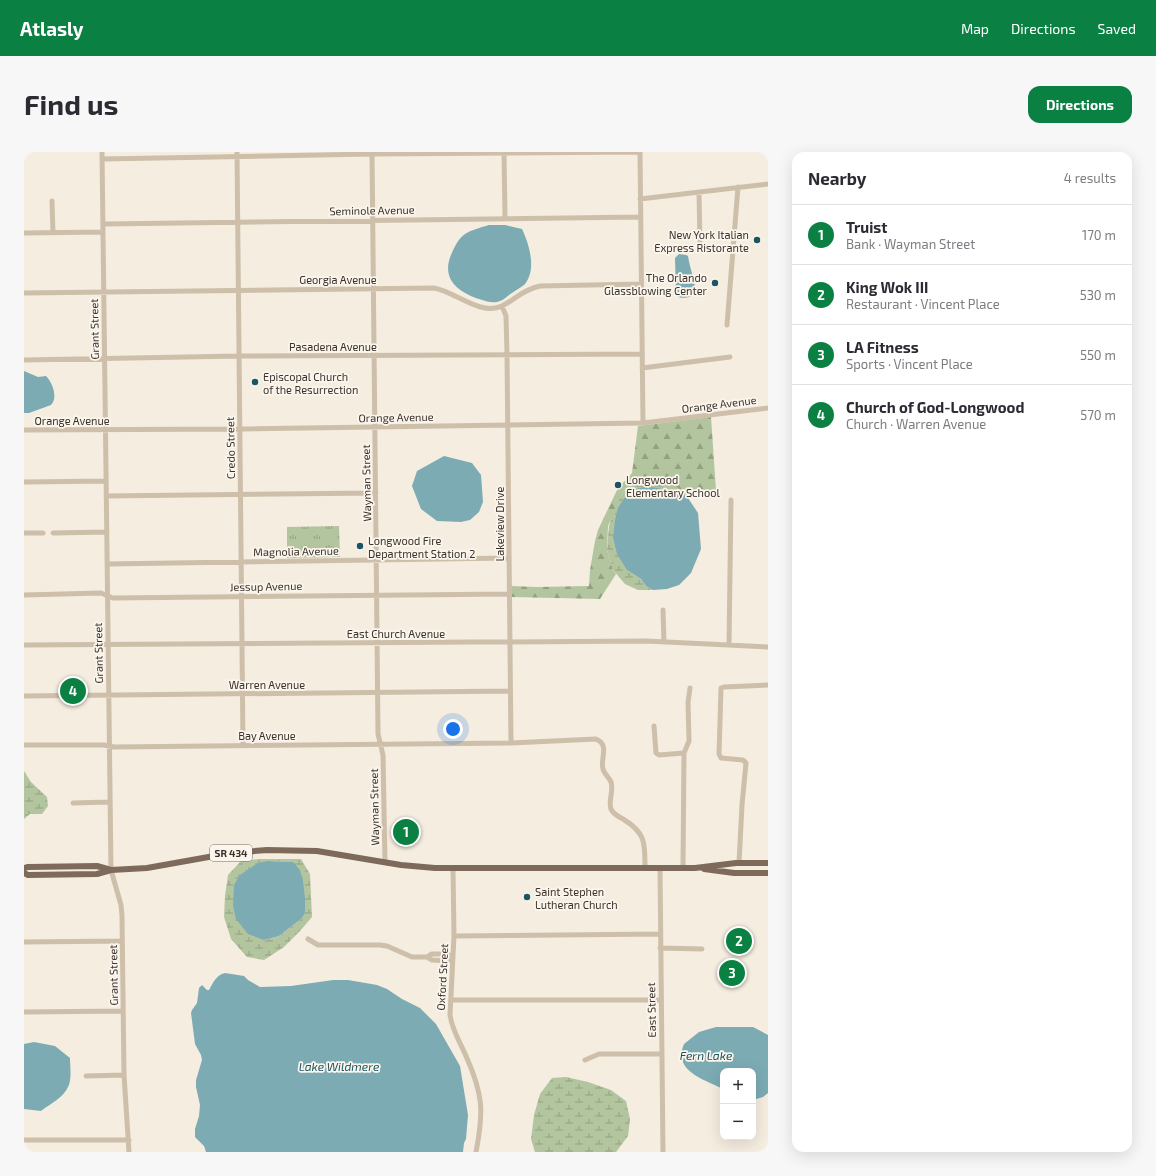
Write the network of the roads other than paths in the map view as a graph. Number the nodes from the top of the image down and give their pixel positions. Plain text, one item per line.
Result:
1 (102, 152) edge
2 (640, 152) edge
3 (372, 153) edge
4 (443, 153) edge
5 (504, 153) edge
6 (237, 154) edge
7 (102, 159) junction
8 (768, 184) edge
9 (738, 188) junction
10 (699, 192) junction
11 (640, 199) junction
12 (52, 201) dead end
13 (640, 217) junction
14 (505, 218) junction
15 (372, 220) junction
16 (238, 222) junction
17 (103, 224) junction
18 (53, 232) junction
19 (103, 232) junction
20 (24, 233) edge
21 (700, 247) dead end
22 (641, 284) junction
23 (373, 288) junction
24 (238, 289) junction
25 (104, 291) junction
26 (24, 292) edge
27 (502, 306) junction
28 (727, 325) dead end
29 (507, 354) junction
30 (642, 354) junction
31 (374, 355) junction
32 (239, 356) junction
33 (730, 357) dead end
34 (104, 358) junction
35 (24, 360) edge
36 (642, 368) junction
37 (768, 408) edge
38 (643, 423) junction
39 (508, 425) junction
40 (375, 427) junction
41 (240, 429) junction
42 (24, 430) edge
43 (105, 430) junction
44 (106, 481) junction
45 (24, 482) edge
46 (376, 493) junction
47 (241, 495) junction
48 (106, 496) junction
49 (732, 500) dead end
50 (53, 532) dead end
51 (107, 532) junction
52 (24, 533) edge
53 (43, 533) dead end
54 (509, 558) junction
55 (377, 560) junction
56 (241, 561) junction
57 (107, 564) junction
58 (509, 594) junction
59 (24, 595) edge
60 (107, 596) junction
61 (377, 596) junction
62 (241, 597) junction
63 (663, 610) dead end
64 (510, 642) junction
65 (664, 642) junction
66 (242, 643) junction
67 (378, 643) junction
68 (108, 644) junction
69 (24, 645) edge
70 (729, 645) junction
71 (768, 647) edge
72 (768, 685) edge
73 (690, 688) dead end
74 (510, 691) junction
75 (378, 693) junction
76 (243, 694) junction
77 (108, 695) junction
78 (24, 696) edge
79 (654, 726) dead end
80 (511, 743) junction
81 (381, 744) junction
82 (24, 745) edge
83 (243, 745) junction
84 (109, 746) junction
85 (684, 753) junction
86 (109, 802) junction
87 (73, 803) dead end
88 (385, 862) junction
89 (739, 863) junction
90 (768, 863) edge
91 (24, 868) edge
92 (645, 868) junction
93 (660, 868) junction
94 (683, 868) junction
95 (695, 868) junction
96 (453, 869) junction
97 (111, 870) junction
98 (24, 873) edge
99 (768, 873) edge
100 (660, 934) junction
101 (454, 936) junction
102 (308, 940) dead end
103 (122, 941) junction
104 (24, 942) edge
105 (660, 948) junction
106 (702, 949) dead end
107 (452, 957) junction
108 (451, 1000) junction
109 (661, 1000) junction
110 (24, 1012) edge
111 (123, 1012) junction
112 (661, 1054) junction
113 (584, 1060) dead end
114 (124, 1075) junction
115 (86, 1076) dead end
116 (24, 1140) edge
117 (129, 1140) junction
118 (129, 1152) edge
119 (476, 1152) edge
120 (662, 1152) edge

1 - 7 street, Grant Street
2 - 5 street
2 - 11 street
3 - 4 street
3 - 6 street
3 - 15 street, Wayman Street
4 - 5 street
5 - 14 street
6 - 7 street
6 - 16 street, Credo Street
7 - 17 street, Grant Street
8 - 9 street
9 - 10 street
9 - 28 street
10 - 11 street
10 - 21 street
11 - 13 street
12 - 18 street
13 - 14 street, Seminole Avenue
13 - 22 street
14 - 15 street, Seminole Avenue
15 - 16 street, Seminole Avenue
15 - 23 street, Wayman Street
16 - 17 street, Seminole Avenue
16 - 24 street, Credo Street
17 - 19 street, Grant Street
18 - 19 street
18 - 20 street
19 - 25 street, Grant Street
22 - 27 street, Georgia Avenue
22 - 30 street
23 - 24 street, Georgia Avenue
23 - 27 street, Georgia Avenue
23 - 31 street, Wayman Street
24 - 25 street, Georgia Avenue
24 - 32 street, Credo Street
25 - 26 street, Georgia Avenue
25 - 34 street, Grant Street
27 - 29 street, Lakeview Drive
29 - 30 street, Pasadena Avenue
29 - 31 street, Pasadena Avenue
29 - 39 street, Lakeview Drive
30 - 36 street
31 - 32 street, Pasadena Avenue
31 - 40 street, Wayman Street
32 - 34 street, Pasadena Avenue
32 - 41 street, Credo Street
33 - 36 street
34 - 35 street, Pasadena Avenue
34 - 43 street, Grant Street
36 - 38 street
37 - 38 street, Orange Avenue
38 - 39 street, Orange Avenue
39 - 40 street, Orange Avenue
39 - 54 street, Lakeview Drive
40 - 41 street, Orange Avenue
40 - 46 street, Wayman Street
41 - 43 street, Orange Avenue
41 - 47 street, Credo Street
42 - 43 street, Orange Avenue
43 - 44 street, Grant Street
44 - 45 street
44 - 48 street, Grant Street
46 - 47 street
46 - 55 street, Wayman Street
47 - 48 street
47 - 56 street, Credo Street
48 - 51 street, Grant Street
49 - 70 street
50 - 51 street
51 - 57 street, Grant Street
52 - 53 street
54 - 55 street, Magnolia Avenue
54 - 58 street, Lakeview Drive
55 - 56 street, Magnolia Avenue
55 - 61 street, Wayman Street
56 - 57 street, Magnolia Avenue
56 - 62 street, Credo Street
57 - 60 street, Grant Street
58 - 61 street, Jessup Avenue
58 - 64 street, Lakeview Drive
59 - 60 street, Jessup Avenue
60 - 62 street, Jessup Avenue
60 - 68 street, Grant Street
61 - 62 street, Jessup Avenue
61 - 67 street, Wayman Street
62 - 66 street, Credo Street
63 - 65 street
64 - 65 street, East Church Avenue
64 - 67 street, East Church Avenue
64 - 74 street, Lakeview Drive
65 - 70 street, East Church Avenue
66 - 67 street, East Church Avenue
66 - 68 street, East Church Avenue
66 - 76 street, Credo Street
67 - 75 street, Wayman Street
68 - 69 street, East Church Avenue
68 - 77 street, Grant Street
70 - 71 street, East Church Avenue
72 - 89 street
73 - 85 street
74 - 75 street, Warren Avenue
74 - 80 street, Lakeview Drive
75 - 76 street, Warren Avenue
75 - 81 street, Wayman Street
76 - 77 street, Warren Avenue
76 - 83 street, Credo Street
77 - 78 street, Warren Avenue
77 - 84 street, Grant Street
79 - 85 street
80 - 81 street, Bay Avenue
80 - 92 street, Bay Avenue
81 - 83 street, Bay Avenue
81 - 88 street, Wayman Street
82 - 84 street, Bay Avenue
83 - 84 street, Bay Avenue
84 - 86 street, Grant Street
85 - 94 street
86 - 87 street
86 - 97 street, Grant Street
88 - 96 main road, SR 434
88 - 97 main road, SR 434
89 - 90 main road, SR 434
89 - 95 main road, SR 434
91 - 97 main road, SR 434
92 - 93 main road, SR 434
92 - 96 main road, SR 434
93 - 94 main road, SR 434
93 - 100 street, East Street
94 - 95 main road, SR 434
95 - 99 main road, SR 434
96 - 101 street, Oxford Street
97 - 98 main road, SR 434
97 - 103 street, Grant Street
100 - 101 street
100 - 105 street, East Street
101 - 107 street, Oxford Street
102 - 107 street
103 - 104 street
103 - 111 street, Grant Street
105 - 106 street
105 - 109 street, East Street
107 - 108 street, Oxford Street
108 - 109 street
108 - 119 street, Oxford Street
109 - 112 street, East Street
110 - 111 street
111 - 114 street, Grant Street
112 - 113 street
112 - 120 street, East Street
114 - 115 street
114 - 117 street, Grant Street
116 - 117 street
117 - 118 street, Grant Street

